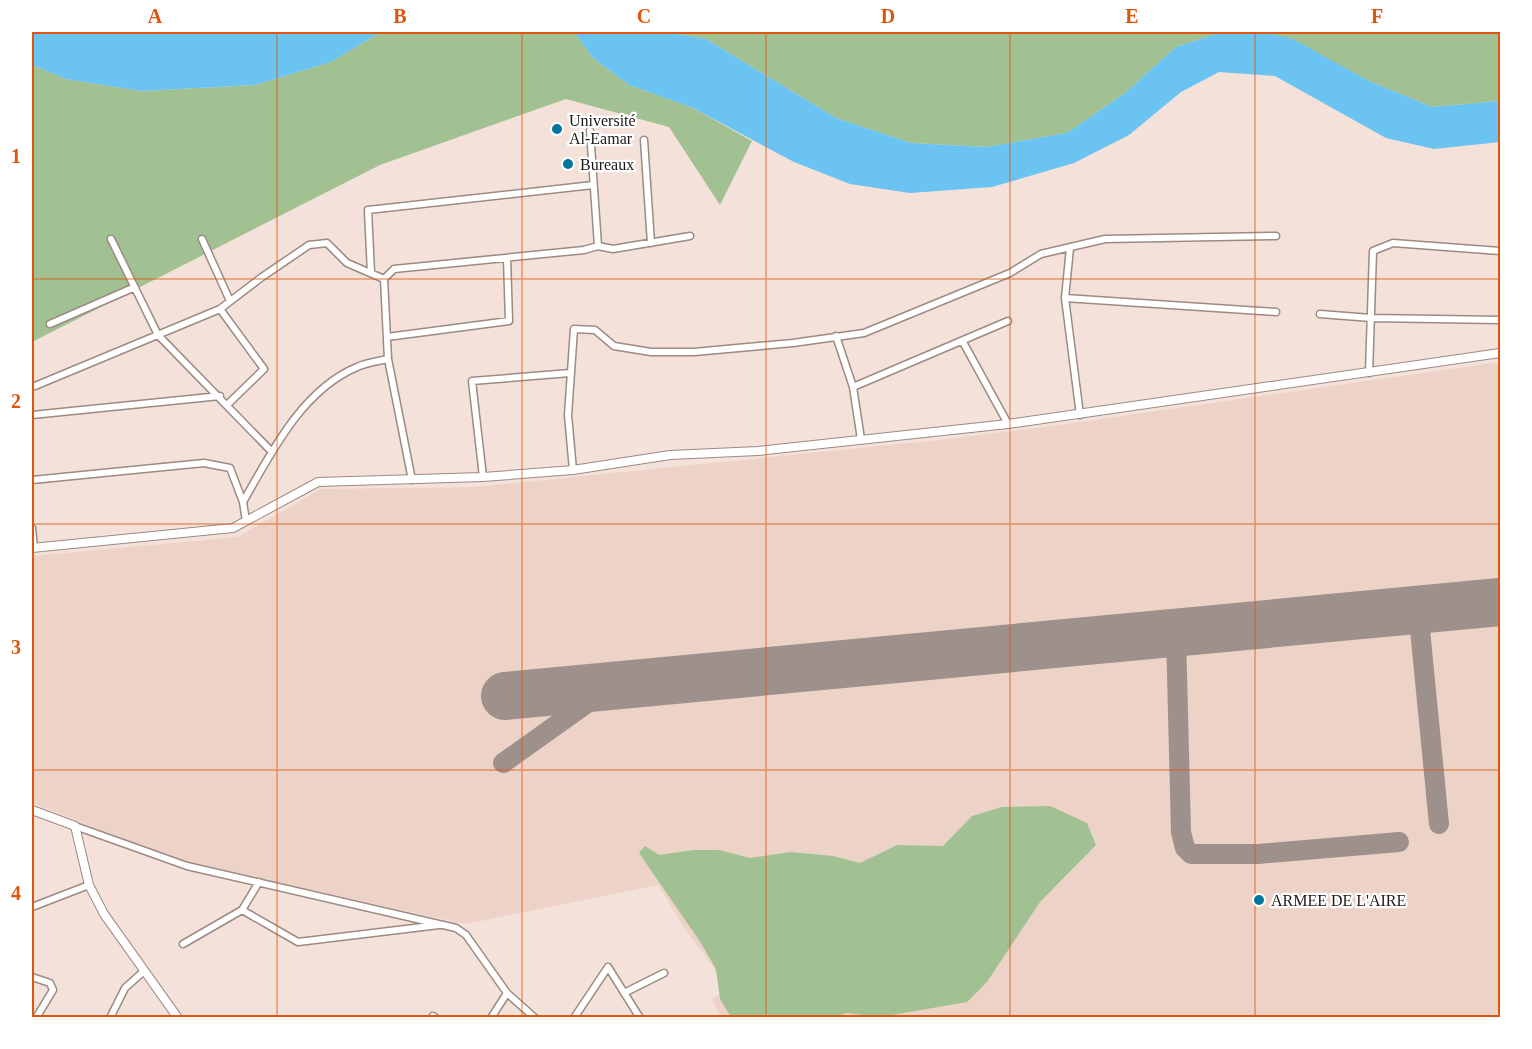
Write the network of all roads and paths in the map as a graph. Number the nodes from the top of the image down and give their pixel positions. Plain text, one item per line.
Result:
1 (590, 131) dead end
2 (644, 140) dead end
3 (593, 185) junction
4 (690, 236) dead end
5 (1276, 236) dead end
6 (111, 239) dead end
7 (202, 239) dead end
8 (651, 243) junction
9 (598, 246) junction
10 (1070, 248) junction
11 (1500, 250) edge
12 (507, 258) junction
13 (371, 273) junction
14 (384, 279) junction
15 (135, 287) junction
16 (1065, 298) junction
17 (230, 301) junction
18 (220, 309) junction
19 (1276, 312) dead end
20 (1320, 314) dead end
21 (1371, 318) junction
22 (1500, 320) edge
23 (1008, 321) dead end
24 (50, 324) dead end
25 (158, 335) junction
26 (836, 336) junction
27 (387, 337) junction
28 (963, 342) junction
29 (1500, 353) edge
30 (388, 359) junction
31 (570, 373) junction
32 (1369, 373) junction
33 (35, 386) dead end
34 (853, 387) junction
35 (220, 396) junction
36 (228, 404) junction
37 (32, 415) edge
38 (1080, 415) junction
39 (1008, 424) junction
40 (861, 439) junction
41 (272, 452) junction
42 (573, 470) junction
43 (483, 477) junction
44 (32, 480) edge
45 (412, 480) junction
46 (243, 502) junction
47 (246, 521) junction
48 (32, 528) edge
49 (33, 548) edge
50 (32, 810) edge
51 (75, 826) junction
52 (259, 882) junction
53 (89, 885) junction
54 (32, 907) edge
55 (242, 910) junction
56 (445, 924) junction
57 (183, 944) dead end
58 (144, 971) junction
59 (664, 973) dead end
60 (32, 977) edge
61 (507, 993) junction
62 (624, 993) junction
63 (36, 1017) edge
64 (110, 1017) edge
65 (178, 1017) edge
66 (491, 1017) edge
67 (535, 1017) edge
68 (574, 1017) edge
69 (640, 1017) edge

1 - 3 street
2 - 8 street
3 - 9 street
3 - 13 street
4 - 8 street
5 - 10 street
6 - 15 street
7 - 17 street
8 - 9 street
9 - 12 street
10 - 16 street
10 - 26 street
11 - 21 street
12 - 14 street
12 - 27 street
13 - 14 street
13 - 17 street
14 - 27 street
15 - 24 street
15 - 25 street
16 - 19 street
16 - 38 street
17 - 18 street
18 - 25 street
18 - 36 street
20 - 21 street
21 - 22 street
21 - 32 street
23 - 28 street
25 - 33 street
25 - 35 street
26 - 31 street
26 - 34 street
27 - 30 street
28 - 34 street
28 - 39 street
29 - 32 street
30 - 41 street
30 - 45 street
31 - 42 street
31 - 43 street
32 - 38 street
34 - 40 street
35 - 36 street
35 - 37 street
36 - 41 street
38 - 39 street
39 - 40 street
40 - 42 street
41 - 46 street
42 - 43 street
43 - 45 street
44 - 46 street
45 - 47 street
46 - 47 street
47 - 49 street
48 - 49 street
50 - 51 street
51 - 52 street
51 - 53 street
52 - 55 street
52 - 56 street
53 - 54 street
53 - 58 street
55 - 56 street
55 - 57 street
56 - 61 street
58 - 64 street
58 - 65 street
59 - 62 street
60 - 63 street
61 - 66 street
61 - 67 street
62 - 68 street
62 - 69 street

